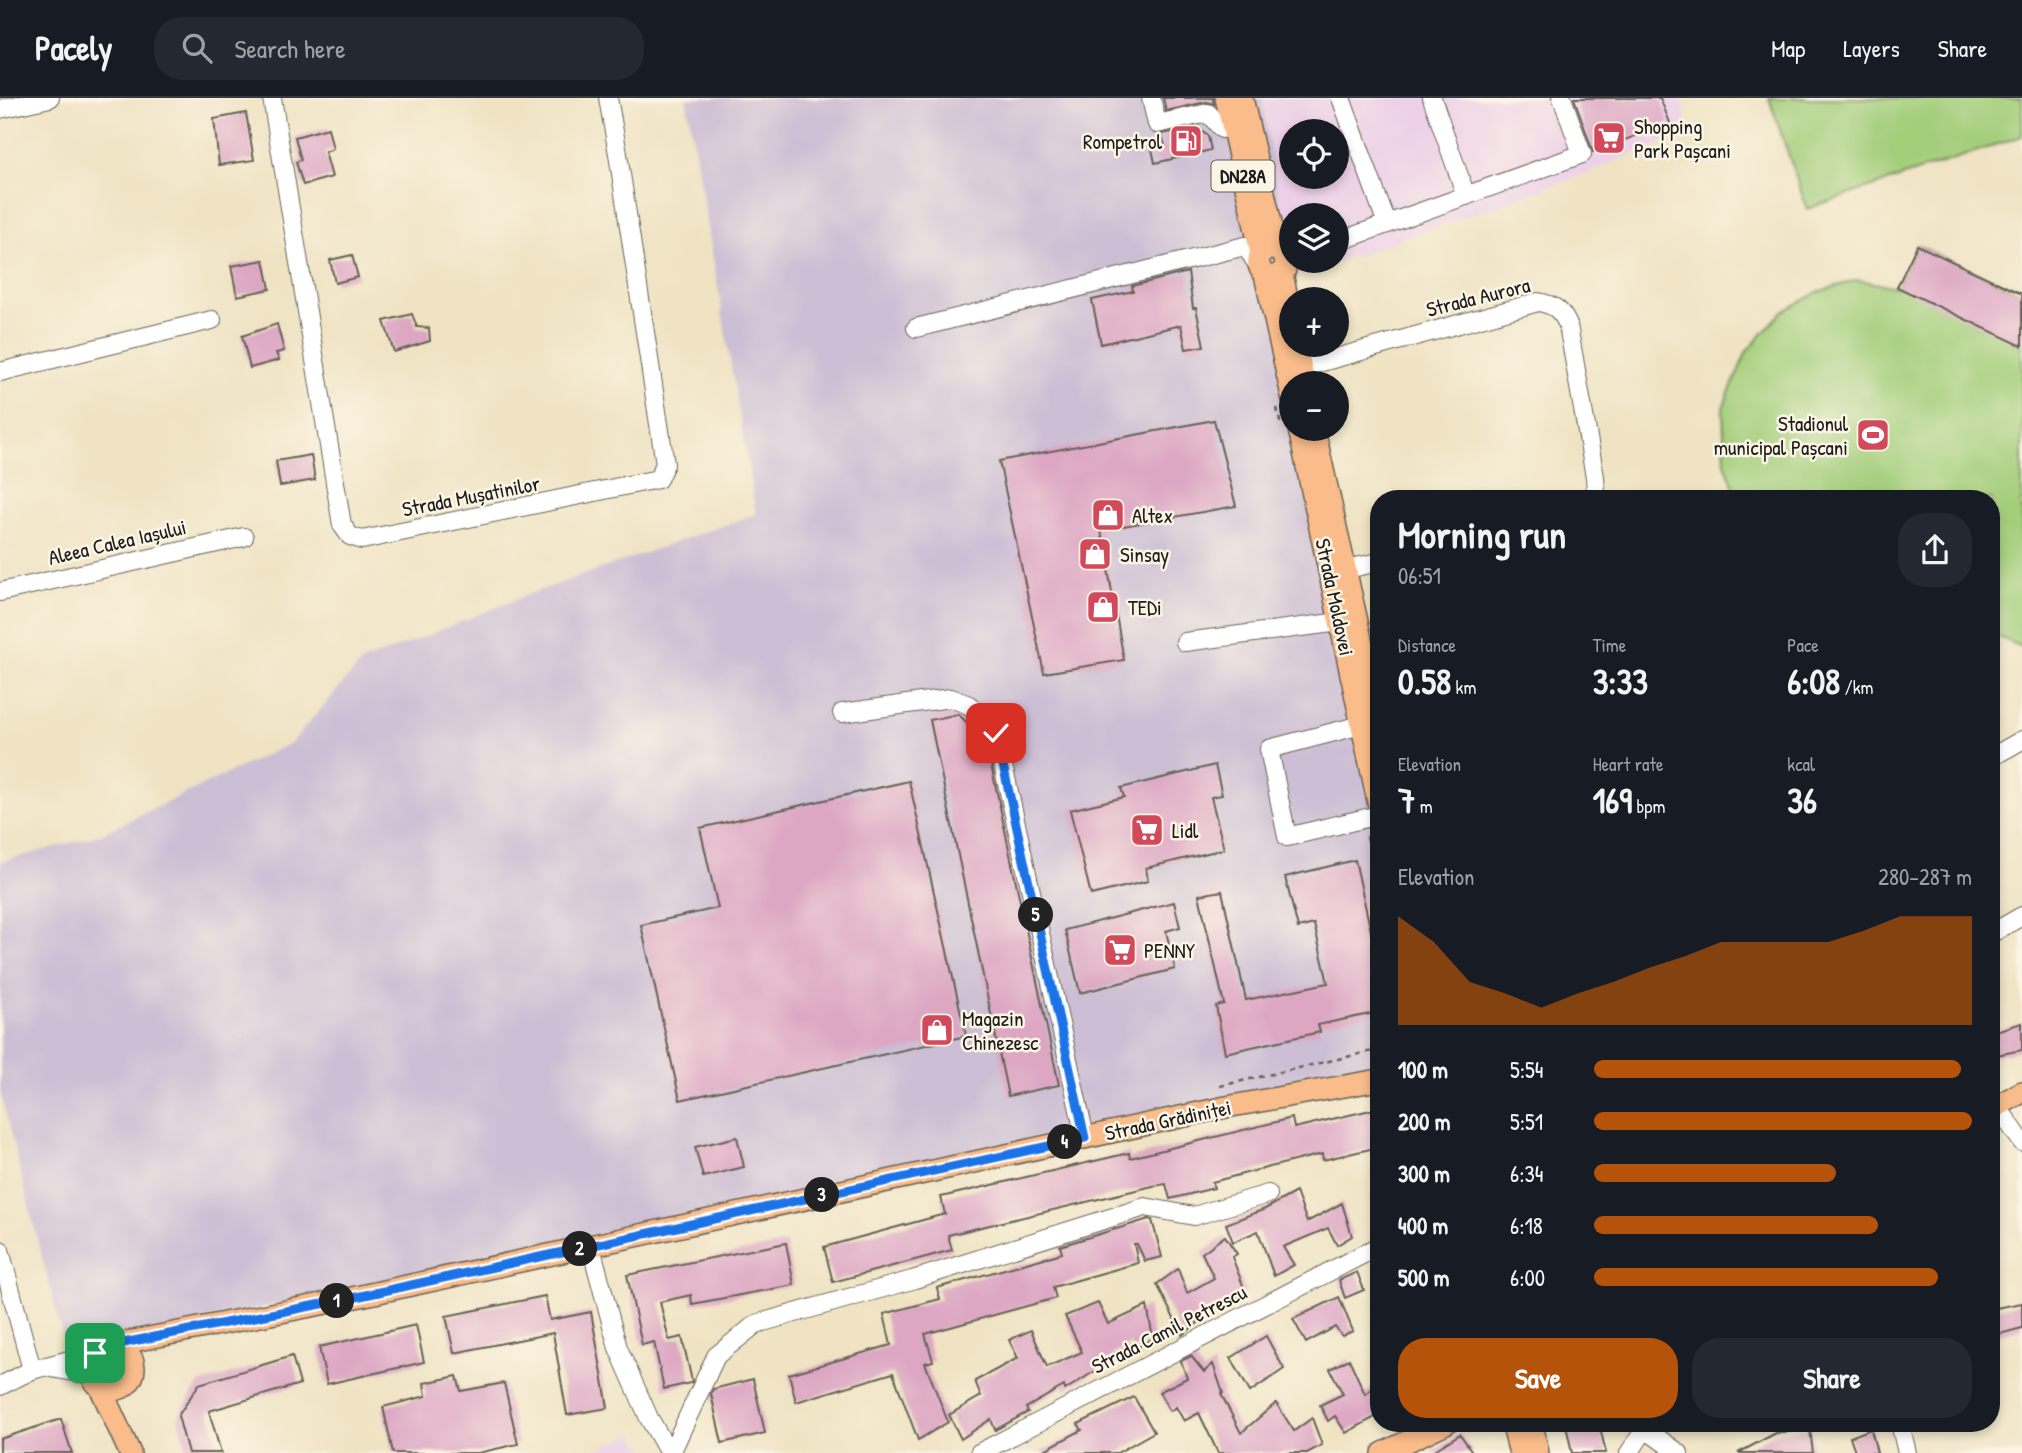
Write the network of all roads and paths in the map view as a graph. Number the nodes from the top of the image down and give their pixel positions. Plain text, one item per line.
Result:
1 (51, 98) edge
2 (272, 98) edge
3 (608, 98) edge
4 (1151, 98) edge
5 (1226, 98) edge
6 (1242, 98) edge
7 (1341, 98) edge
8 (1432, 98) edge
9 (1562, 98) edge
10 (0, 109) edge
11 (1231, 127) junction
12 (1466, 196) junction
13 (1387, 224) junction
14 (1349, 238) edge
15 (1274, 259) edge
16 (1282, 287) edge
17 (212, 320) dead end
18 (916, 328) dead end
19 (1289, 371) edge
20 (1315, 371) edge
21 (0, 372) edge
22 (1302, 441) edge
23 (1317, 441) edge
24 (1596, 490) edge
25 (244, 537) dead end
26 (1370, 564) edge
27 (1347, 569) junction
28 (0, 592) edge
29 (1340, 622) junction
30 (1185, 642) dead end
31 (842, 713) dead end
32 (1370, 722) edge
33 (2022, 740) edge
34 (2000, 752) edge
35 (1370, 817) edge
36 (2022, 916) edge
37 (2000, 928) edge
38 (1370, 1052) edge
39 (1370, 1082) edge
40 (1220, 1086) dead end
41 (2022, 1092) edge
42 (2000, 1101) edge
43 (2000, 1112) edge
44 (1085, 1138) junction
45 (2022, 1142) edge
46 (1268, 1194) dead end
47 (591, 1247) junction
48 (0, 1250) edge
49 (1370, 1251) edge
50 (177, 1334) junction
51 (102, 1350) junction
52 (38, 1368) junction
53 (132, 1376) junction
54 (95, 1381) junction
55 (0, 1386) edge
56 (1404, 1432) edge
57 (1427, 1432) edge
58 (1514, 1432) edge
59 (1534, 1432) edge
60 (1641, 1432) edge
61 (1652, 1432) edge
62 (1902, 1432) edge
63 (130, 1453) edge
64 (670, 1453) edge
65 (979, 1453) edge
66 (1367, 1453) edge
67 (1383, 1453) edge
68 (1520, 1453) edge
69 (1538, 1453) edge
70 (1629, 1453) edge
71 (1679, 1453) edge
72 (1906, 1453) edge

1 - 10 street
2 - 3 street, Strada Mușatinilor
4 - 11 street
5 - 11 main road, DN28A
6 - 15 main road, DN28A
7 - 13 street
8 - 12 street
9 - 12 street
11 - 15 main road, DN28A
12 - 13 street
13 - 14 street
15 - 16 main road, DN28A
15 - 18 street
15 - 19 main road, DN28A
17 - 21 street
20 - 24 street, Strada Aurora
22 - 29 main road, Strada Moldovei
23 - 27 main road, Strada Moldovei
25 - 28 street, Aleea Calea Iașului
26 - 27 street
27 - 32 main road, Strada Moldovei
29 - 30 street
29 - 32 main road, Strada Moldovei
31 - 44 street
32 - 35 street
33 - 34 street
36 - 37 street
38 - 40 path
39 - 44 main road, Strada Grădiniței
41 - 42 main road
43 - 45 street
44 - 47 main road, Strada Grădiniței
46 - 64 street
47 - 50 main road, Strada Grădiniței
47 - 64 street
48 - 52 street
49 - 65 street, Strada Camil Petrescu
50 - 51 main road, Strada Grădiniței
50 - 53 main road, Strada Grădiniței
51 - 52 street
51 - 53 main road
51 - 54 main road
52 - 54 street
52 - 55 street
53 - 54 main road
53 - 63 main road
54 - 63 main road
56 - 66 main road
57 - 67 main road
58 - 68 main road
59 - 69 main road
60 - 70 street
61 - 71 street
62 - 72 street

